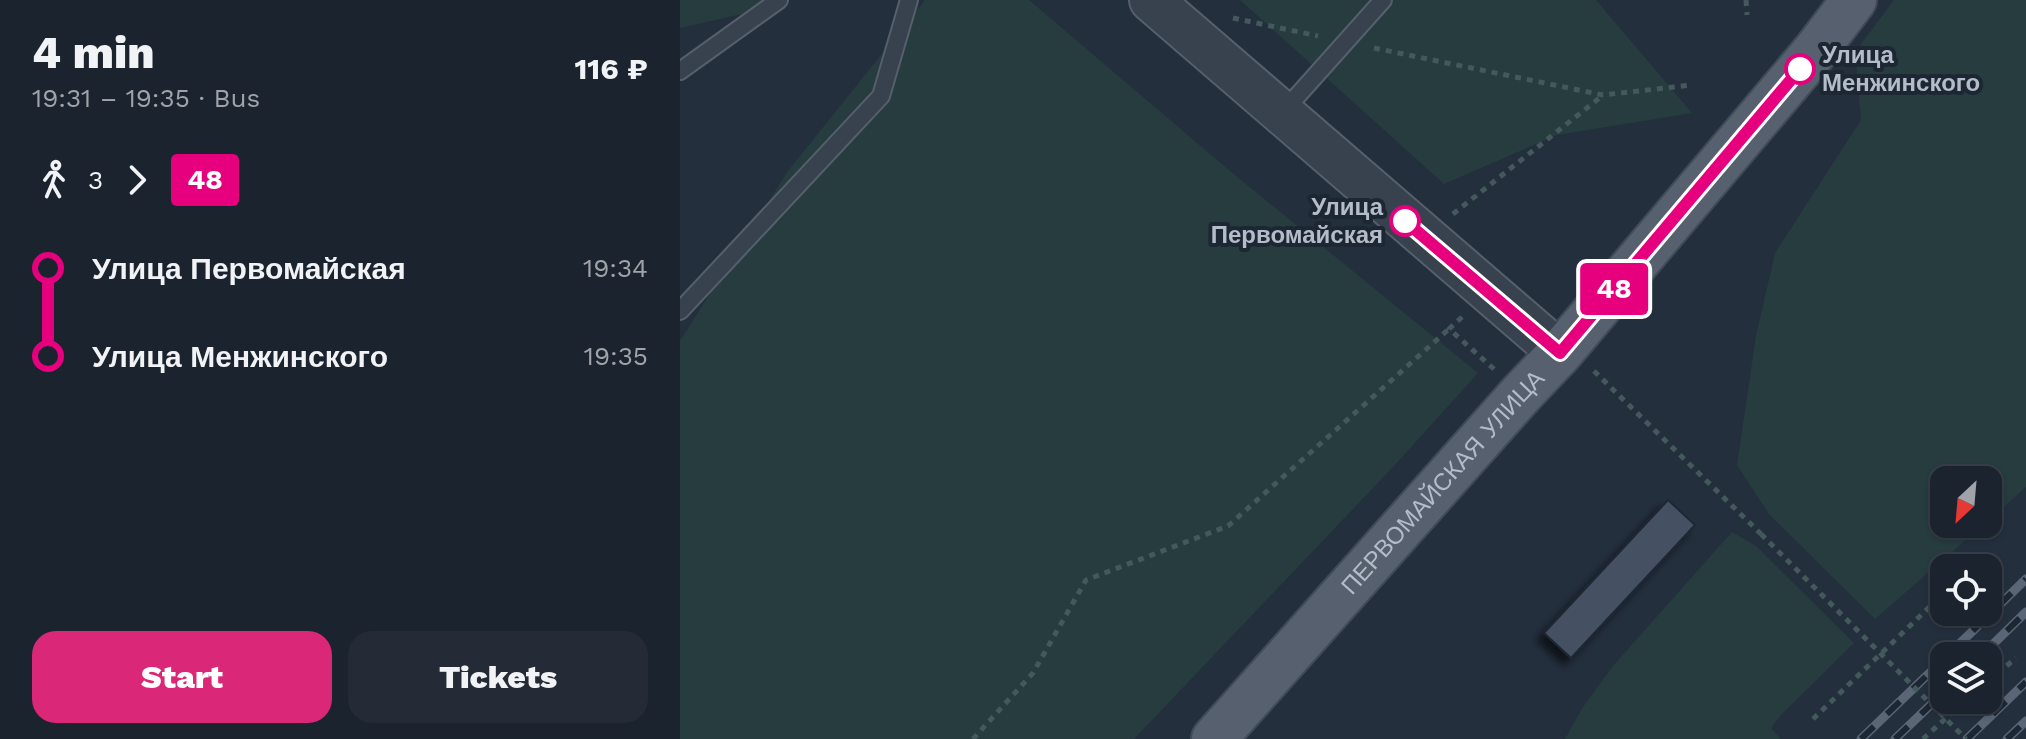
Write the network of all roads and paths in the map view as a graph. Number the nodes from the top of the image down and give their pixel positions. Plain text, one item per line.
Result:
1 (779, 0) edge
2 (909, 0) edge
3 (1151, 0) edge
4 (1383, 0) edge
5 (1746, 0) edge
6 (1854, 0) edge
7 (1218, 15) dead end
8 (1747, 15) dead end
9 (1346, 42) junction
10 (680, 71) edge
11 (1692, 85) dead end
12 (1603, 95) junction
13 (1281, 114) junction
14 (1446, 219) dead end
15 (680, 311) edge
16 (1449, 329) dead end
17 (1577, 362) junction
18 (1930, 606) edge
19 (1880, 653) junction
20 (2016, 658) dead end
21 (2002, 670) edge
22 (1950, 714) edge
23 (1945, 718) junction
24 (1813, 719) dead end
25 (973, 739) edge
26 (1214, 739) edge
27 (1923, 739) edge
28 (1966, 739) edge

1 - 10 lane
2 - 15 lane
3 - 13 street
4 - 9 lane
5 - 8 path
6 - 17 main road, ПЕРВОМАЙСКАЯ УЛИЦА
7 - 9 path
9 - 12 path
9 - 13 lane
11 - 12 path
12 - 14 path
13 - 17 street
16 - 25 path
17 - 19 path, bridge
17 - 26 main road, ПЕРВОМАЙСКАЯ УЛИЦА
18 - 19 path
19 - 23 path, bridge
19 - 24 path
20 - 21 path
22 - 23 path
23 - 27 path
23 - 28 path, bridge

